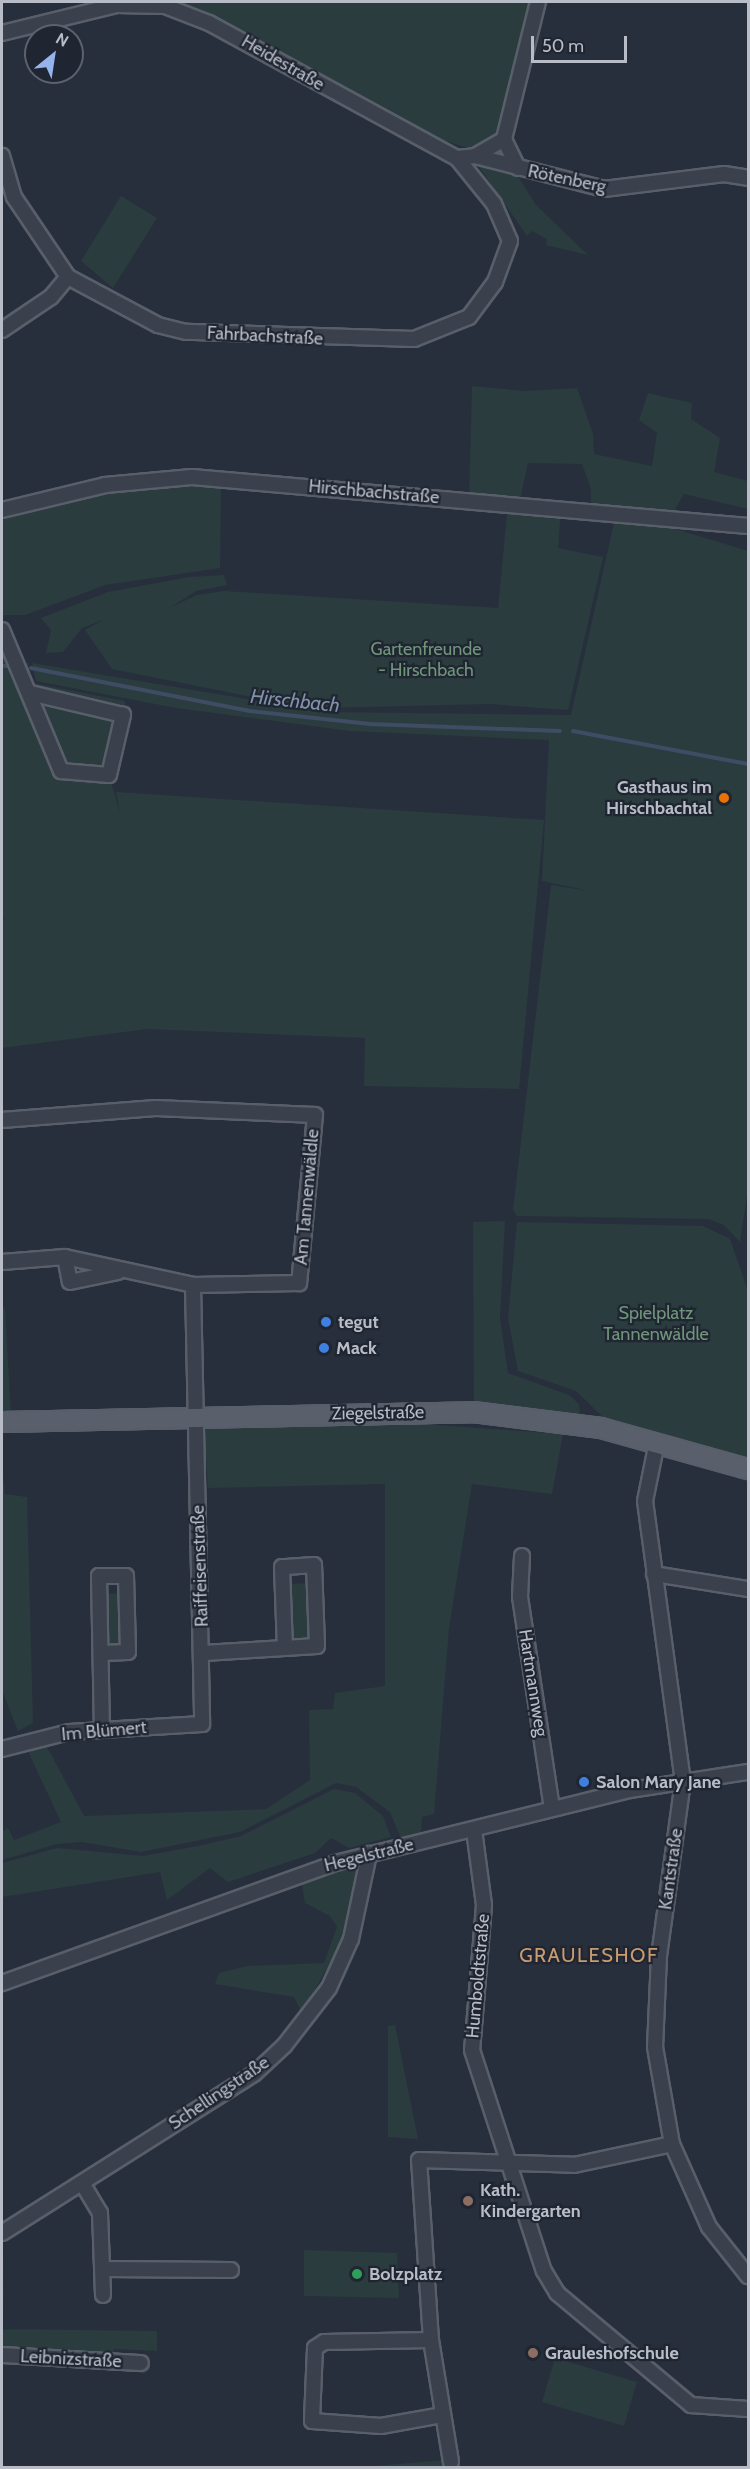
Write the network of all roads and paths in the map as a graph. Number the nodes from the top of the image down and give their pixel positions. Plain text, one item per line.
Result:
1 (538, 2) edge
2 (2, 33) edge
3 (504, 140) junction
4 (2, 156) edge
5 (475, 156) junction
6 (458, 158) junction
7 (518, 168) junction
8 (748, 178) edge
9 (8, 198) edge
10 (510, 241) joint
11 (69, 278) junction
12 (2, 330) edge
13 (2, 510) edge
14 (748, 526) edge
15 (2, 630) edge
16 (30, 693) junction
17 (2, 1120) edge
18 (65, 1257) junction
19 (2, 1262) edge
20 (123, 1271) junction
21 (193, 1285) junction
22 (194, 1416) junction
23 (2, 1422) edge
24 (657, 1442) junction
25 (748, 1469) edge
26 (522, 1556) dead end
27 (654, 1574) junction
28 (748, 1589) edge
29 (285, 1647) junction
30 (101, 1653) junction
31 (204, 1653) junction
32 (204, 1717) joint
33 (102, 1730) junction
34 (2, 1749) edge
35 (748, 1772) edge
36 (683, 1781) junction
37 (552, 1809) junction
38 (474, 1830) junction
39 (369, 1854) junction
40 (2, 1983) edge
41 (672, 2144) junction
42 (506, 2162) junction
43 (82, 2183) junction
44 (2, 2233) edge
45 (104, 2269) junction
46 (231, 2270) dead end
47 (748, 2276) edge
48 (103, 2295) dead end
49 (431, 2340) junction
50 (2, 2355) edge
51 (141, 2363) dead end
52 (748, 2409) edge
53 (443, 2415) junction
54 (451, 2462) dead end

1 - 3 street
2 - 6 street, Heidestraße
3 - 5 street
3 - 7 street
4 - 9 street
5 - 6 street, Rötenberg
5 - 7 street, Rötenberg
6 - 10 street, Heidestraße
7 - 8 street, Rötenberg
9 - 11 street
10 - 11 street, Fahrbachstraße
11 - 12 street
13 - 14 street, Hirschbachstraße
15 - 16 street
16 - 16 street
17 - 21 street, Am Tannenwäldle
18 - 19 street
18 - 20 street
18 - 20 street
20 - 21 street
21 - 22 street
22 - 23 main road, Ziegelstraße
22 - 24 main road, Ziegelstraße
22 - 31 street, Raiffeisenstraße
24 - 25 main road, Ziegelstraße
24 - 27 street, Kantstraße
26 - 37 street, Hartmannweg
27 - 28 street
27 - 36 street, Kantstraße
29 - 29 street
29 - 31 street
30 - 30 street
30 - 33 street
31 - 32 street, Raiffeisenstraße
32 - 33 street, Im Blümert
33 - 34 street, Im Blümert
35 - 36 street, Hegelstraße
36 - 37 street, Hegelstraße
36 - 41 street, Kantstraße
37 - 38 street, Hegelstraße
38 - 39 street, Hegelstraße
38 - 42 street, Humboldtstraße
39 - 40 street, Hegelstraße
39 - 43 street, Schellingstraße
41 - 42 street
41 - 47 street, Kantstraße
42 - 49 street
42 - 52 street, Humboldtstraße
43 - 44 street, Schellingstraße
43 - 45 street
45 - 46 street
45 - 48 street
49 - 53 street
49 - 53 street
50 - 51 street, Leibnizstraße
53 - 54 street

